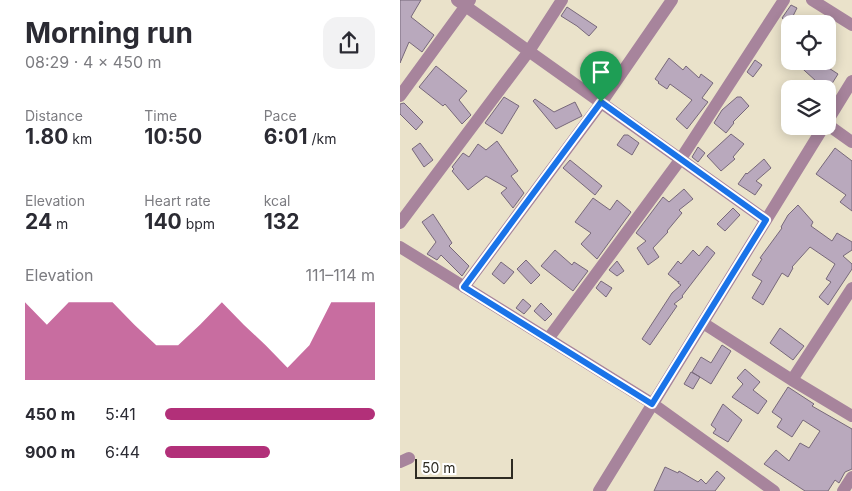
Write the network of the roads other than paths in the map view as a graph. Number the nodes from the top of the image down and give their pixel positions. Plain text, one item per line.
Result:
1 (562, 0) edge
2 (672, 0) edge
3 (784, 0) edge
4 (812, 0) edge
5 (464, 2) edge
6 (852, 25) edge
7 (529, 51) junction
8 (852, 80) edge
9 (400, 96) edge
10 (601, 102) junction
11 (836, 107) edge
12 (836, 132) edge
13 (820, 135) edge
14 (852, 142) edge
15 (680, 160) junction
16 (766, 220) junction
17 (400, 223) edge
18 (400, 246) edge
19 (464, 287) junction
20 (852, 288) edge
21 (703, 323) junction
22 (548, 339) junction
23 (792, 380) junction
24 (652, 404) junction
25 (852, 416) edge
26 (852, 477) edge
27 (599, 491) edge
28 (774, 491) edge
29 (843, 491) edge

1 - 7 street
2 - 10 street
3 - 15 street
4 - 6 street
5 - 7 street
5 - 9 street
7 - 10 street
7 - 17 street
8 - 11 street
10 - 15 street
10 - 19 street
12 - 14 street
13 - 16 street
15 - 16 street
15 - 22 street
16 - 21 street
18 - 19 street
19 - 22 street
20 - 23 street
21 - 23 street
21 - 24 street
22 - 24 street
23 - 25 street
24 - 27 street
24 - 28 street
26 - 29 street

